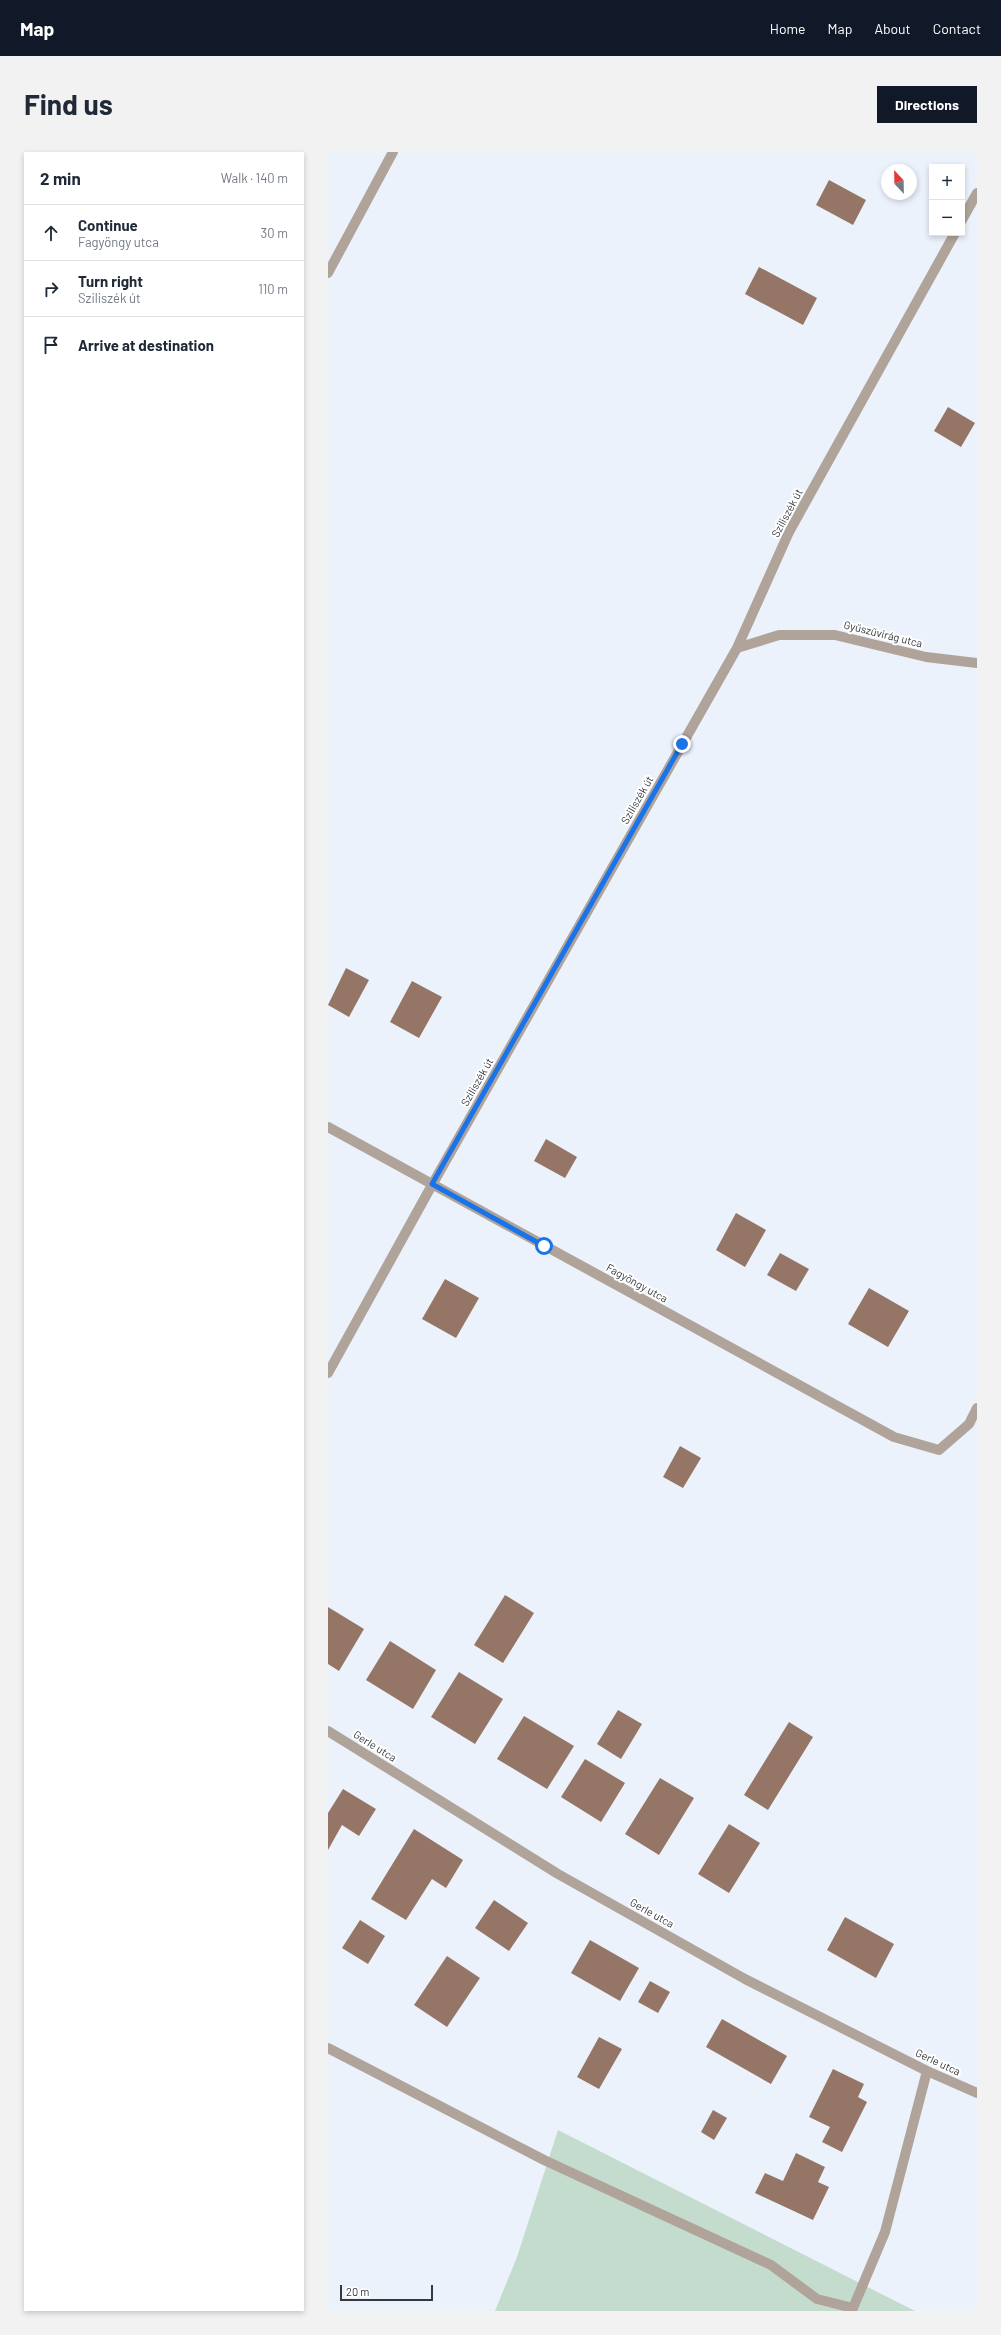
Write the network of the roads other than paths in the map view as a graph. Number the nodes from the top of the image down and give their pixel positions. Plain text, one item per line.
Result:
1 (393, 152) edge
2 (977, 193) edge
3 (965, 215) edge
4 (953, 236) edge
5 (328, 273) edge
6 (737, 648) junction
7 (977, 664) edge
8 (328, 1127) edge
9 (432, 1184) junction
10 (328, 1372) edge
11 (977, 1408) edge
12 (328, 1731) edge
13 (328, 2048) edge
14 (927, 2071) junction
15 (977, 2093) edge
16 (854, 2309) edge

1 - 5 street
2 - 3 street
4 - 6 street, Sziliszék út
6 - 7 street, Gyűszűvirág utca
6 - 9 street, Sziliszék út
8 - 9 street, Fagyöngy utca
9 - 10 street, Sziliszék út
9 - 11 street, Fagyöngy utca
12 - 14 street, Gerle utca
13 - 16 street
14 - 15 street, Gerle utca
14 - 16 street

